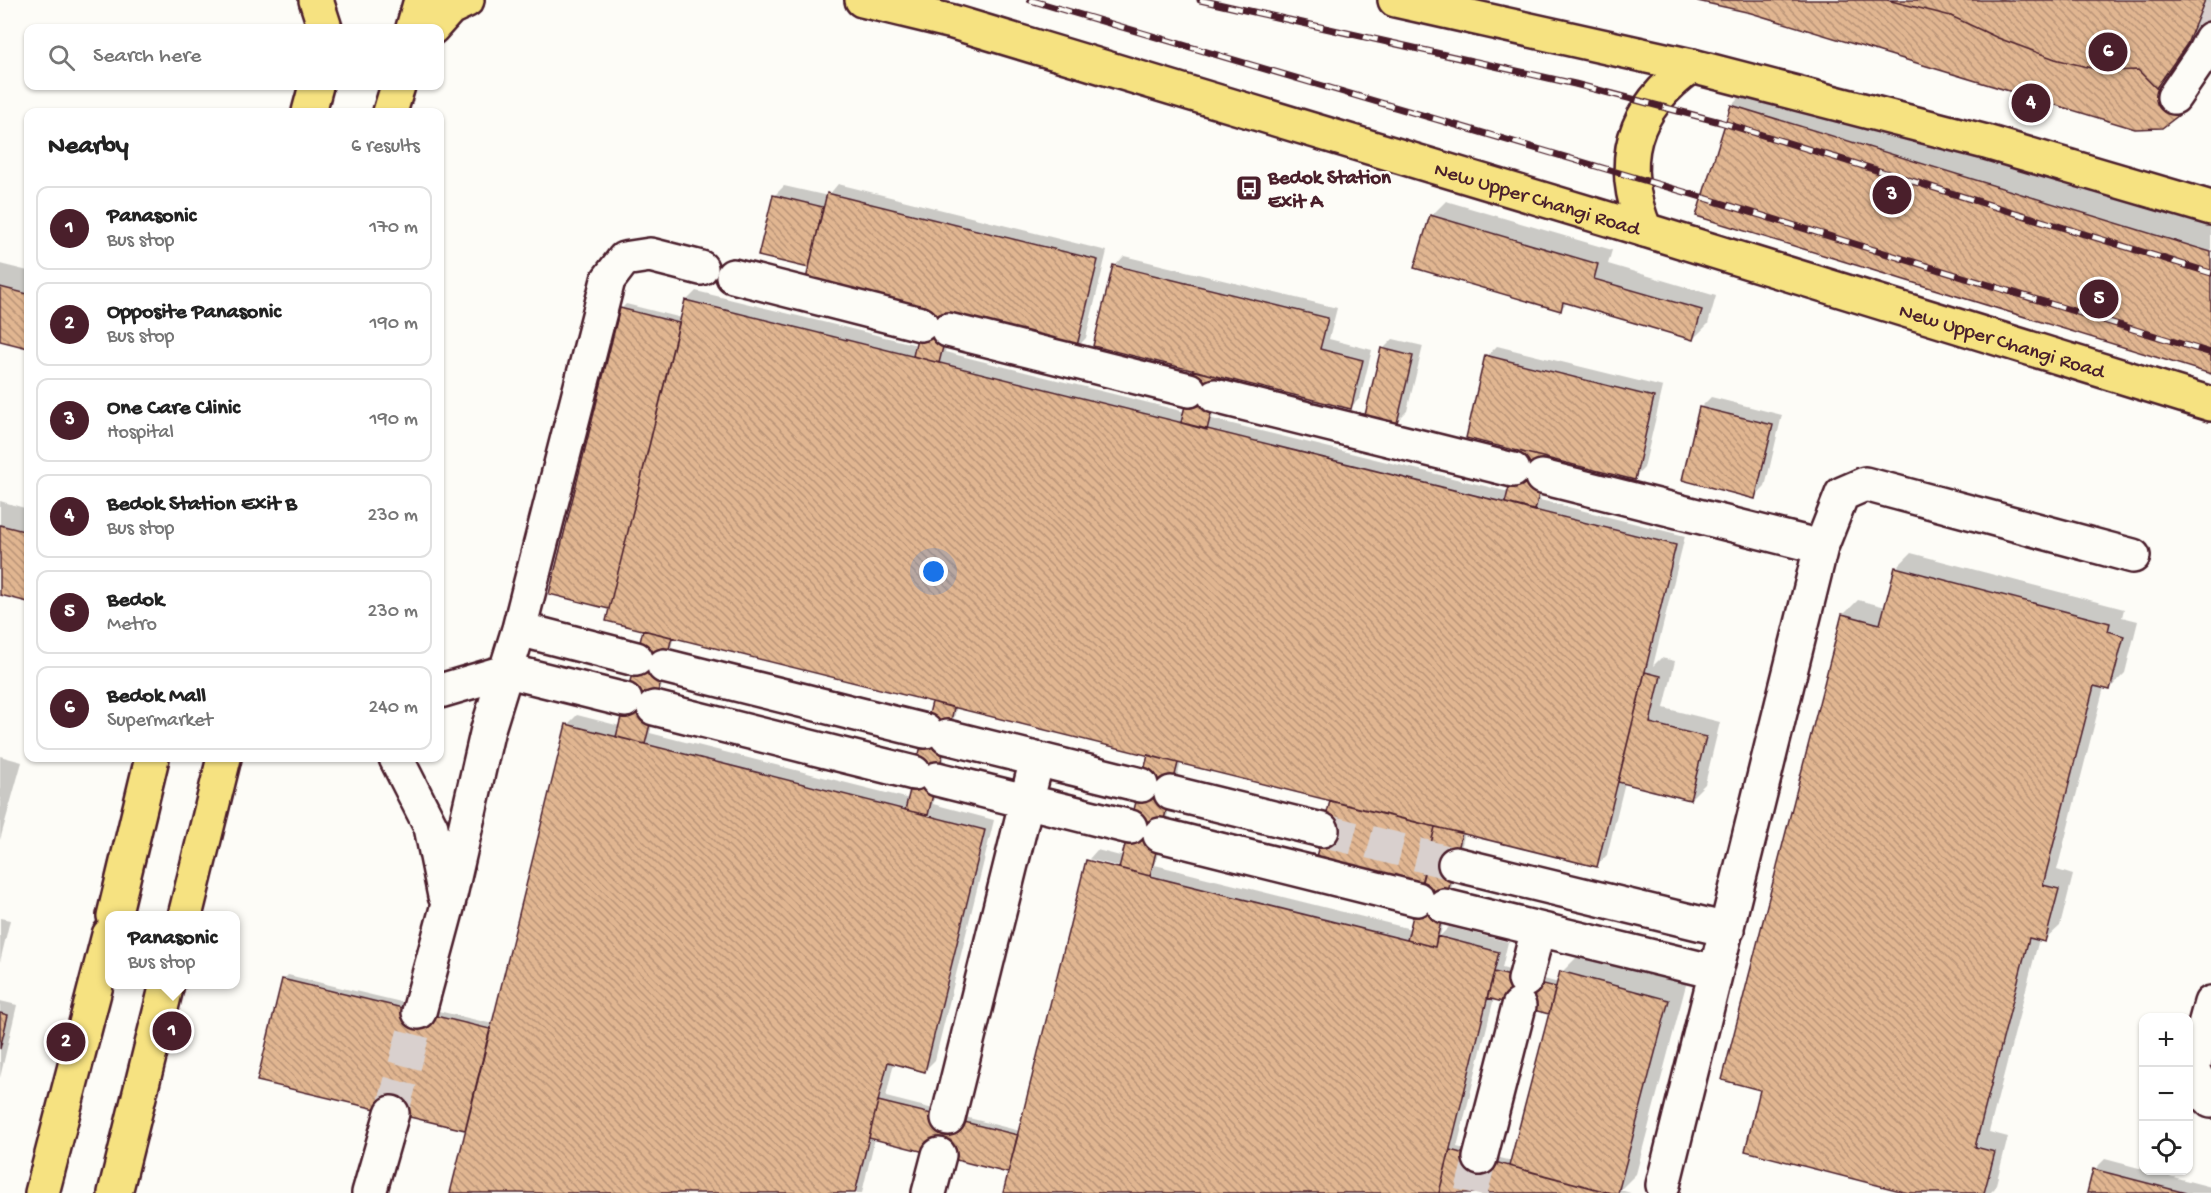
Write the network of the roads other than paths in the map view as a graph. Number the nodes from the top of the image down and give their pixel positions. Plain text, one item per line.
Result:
1 (316, 0) edge
2 (338, 0) edge
3 (421, 0) edge
4 (467, 0) edge
5 (862, 0) edge
6 (1395, 0) edge
7 (324, 24) edge
8 (331, 24) edge
9 (414, 24) edge
10 (436, 24) edge
11 (2211, 39) edge
12 (1692, 66) junction
13 (315, 90) edge
14 (397, 90) edge
15 (2174, 97) dead end
16 (310, 108) edge
17 (391, 108) edge
18 (2211, 208) edge
19 (1645, 230) junction
20 (701, 268) dead end
21 (733, 276) dead end
22 (2211, 404) edge
23 (1821, 547) junction
24 (2133, 556) dead end
25 (519, 629) junction
26 (507, 671) junction
27 (444, 690) edge
28 (1037, 759) junction
29 (151, 762) edge
30 (223, 762) edge
31 (398, 762) edge
32 (1026, 801) junction
33 (1322, 830) tunnel mouth
34 (1455, 864) tunnel mouth
35 (447, 908) junction
36 (115, 911) edge
37 (186, 911) edge
38 (1538, 929) junction
39 (1727, 930) junction
40 (105, 950) edge
41 (1715, 972) junction
42 (166, 989) edge
43 (2211, 1003) edge
44 (420, 1012) tunnel mouth
45 (2211, 1101) edge
46 (392, 1113) tunnel mouth
47 (948, 1118) dead end
48 (939, 1155) dead end
49 (1480, 1158) tunnel mouth
50 (1663, 1185) dead end
51 (42, 1193) edge
52 (116, 1193) edge
53 (369, 1193) edge
54 (929, 1193) edge

1 - 7 main road
2 - 8 main road
3 - 9 main road
4 - 10 main road
5 - 19 main road, New Upper Changi Road
6 - 12 main road
11 - 15 street
12 - 18 main road
12 - 19 main road
13 - 16 main road
14 - 17 main road
19 - 22 main road, New Upper Changi Road
20 - 25 street
21 - 23 street
23 - 24 street
23 - 39 street
25 - 26 street
25 - 28 street
26 - 27 street
26 - 32 street
26 - 35 street
28 - 32 street
28 - 33 street
29 - 36 main road
30 - 37 main road
31 - 35 street
32 - 38 street
32 - 47 street
34 - 39 street
35 - 44 street
38 - 41 street
38 - 49 street
39 - 41 street
40 - 51 main road
41 - 50 street
42 - 52 main road
43 - 45 street
46 - 53 street
48 - 54 street

